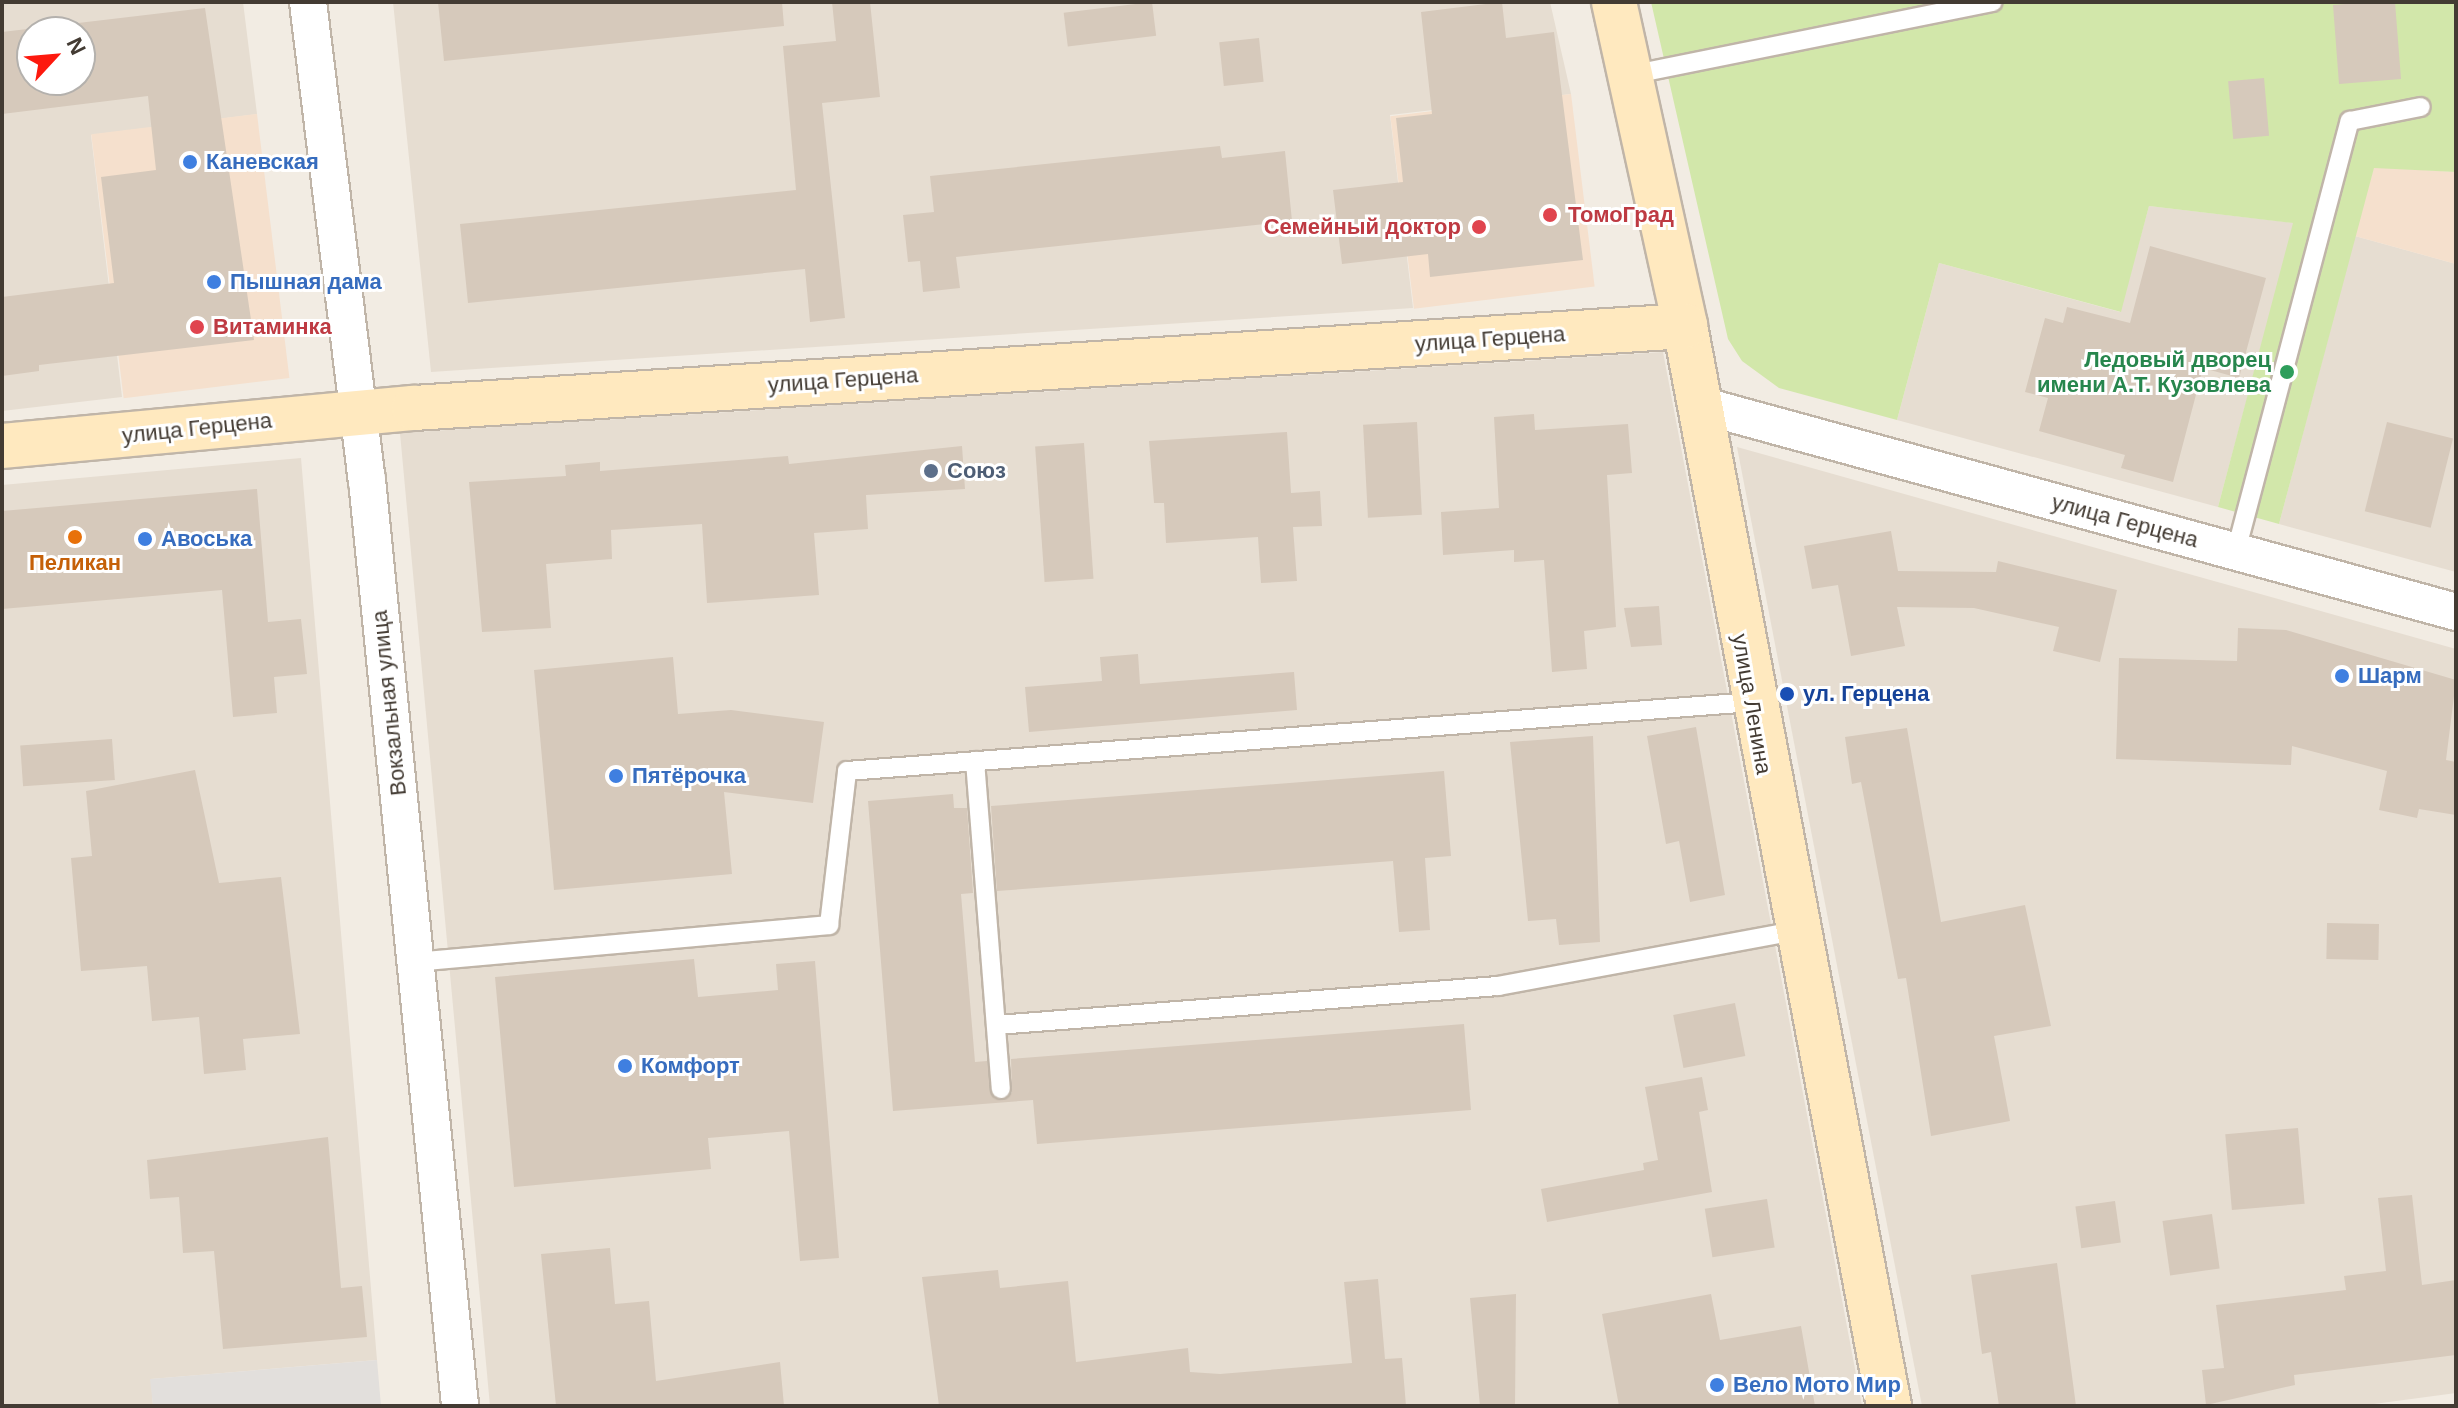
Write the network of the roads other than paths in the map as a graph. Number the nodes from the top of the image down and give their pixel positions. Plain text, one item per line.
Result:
1 (308, 2) edge
2 (1614, 2) edge
3 (1993, 2) edge
4 (1630, 75) junction
5 (2421, 107) dead end
6 (1685, 326) junction
7 (1700, 405) junction
8 (358, 413) junction
9 (2, 446) edge
10 (2236, 551) junction
11 (2456, 612) edge
12 (1751, 702) junction
13 (975, 761) junction
14 (1795, 931) junction
15 (415, 962) junction
16 (997, 1025) junction
17 (1001, 1089) dead end
18 (460, 1406) edge
19 (1889, 1406) edge

1 - 8 street, Вокзальная улица
2 - 4 street, улица Ленина
3 - 4 lane
4 - 6 street, улица Ленина
5 - 10 lane
6 - 7 street, улица Ленина
6 - 8 street, улица Герцена
7 - 10 street, улица Герцена
7 - 12 street, улица Ленина
8 - 9 street, улица Герцена
8 - 15 street, Вокзальная улица
10 - 11 street, улица Герцена
12 - 13 lane
12 - 14 street, улица Ленина
13 - 15 lane
13 - 16 lane
14 - 16 lane
14 - 19 street, улица Ленина
15 - 18 street, Вокзальная улица
16 - 17 lane

